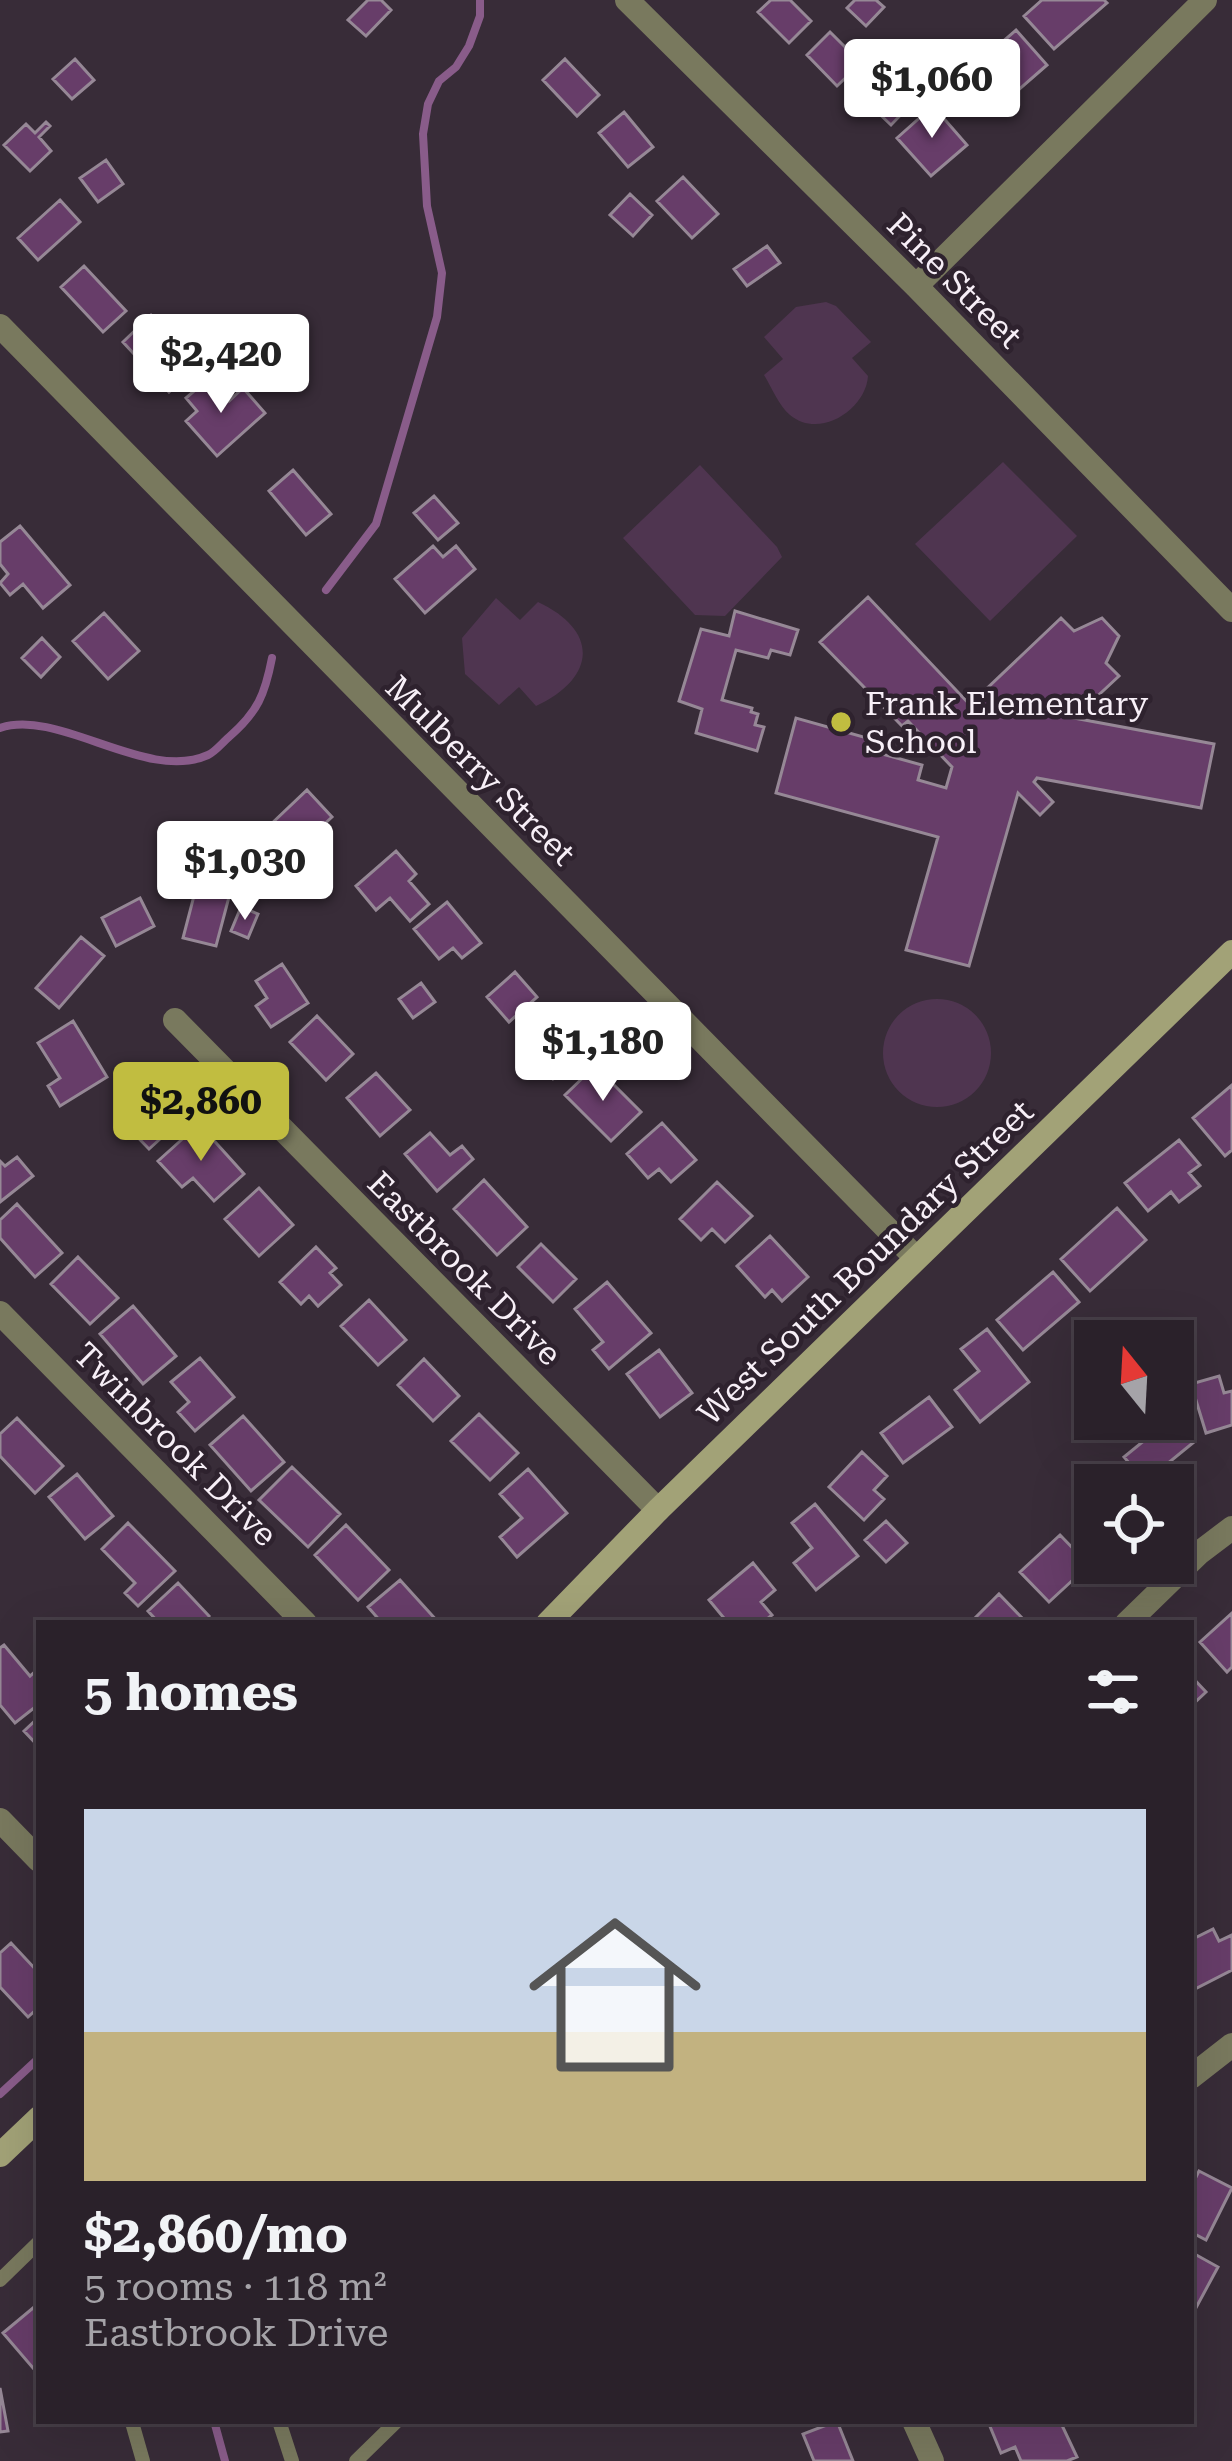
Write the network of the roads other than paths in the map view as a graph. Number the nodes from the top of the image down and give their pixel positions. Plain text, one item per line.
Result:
1 (627, 0) edge
2 (1204, 0) edge
3 (916, 286) junction
4 (0, 326) edge
5 (1232, 610) edge
6 (1232, 952) edge
7 (175, 1020) dead end
8 (916, 1258) junction
9 (0, 1313) edge
10 (658, 1510) junction
11 (1232, 1528) edge
12 (302, 1620) edge
13 (551, 1620) edge
14 (1130, 1620) edge
15 (0, 1820) edge
16 (36, 1857) edge
17 (1232, 2044) edge
18 (1194, 2075) edge
19 (36, 2121) edge
20 (0, 2155) edge
21 (36, 2245) edge
22 (0, 2280) edge
23 (280, 2424) edge
24 (395, 2424) edge
25 (915, 2424) edge
26 (133, 2426) dead end
27 (143, 2461) edge
28 (292, 2461) edge
29 (356, 2461) edge
30 (932, 2461) edge

1 - 3 street, Pine Street
2 - 3 street
3 - 5 street, Pine Street
4 - 8 street, Mulberry Street
6 - 8 street, West South Boundary Street
7 - 10 street, Eastbrook Drive
8 - 10 street, West South Boundary Street
9 - 12 street, Twinbrook Drive
10 - 13 street, West South Boundary Street
11 - 14 street
15 - 16 street
17 - 18 street
19 - 20 street
21 - 22 lane
23 - 28 lane
24 - 29 lane
25 - 30 street
26 - 27 lane

